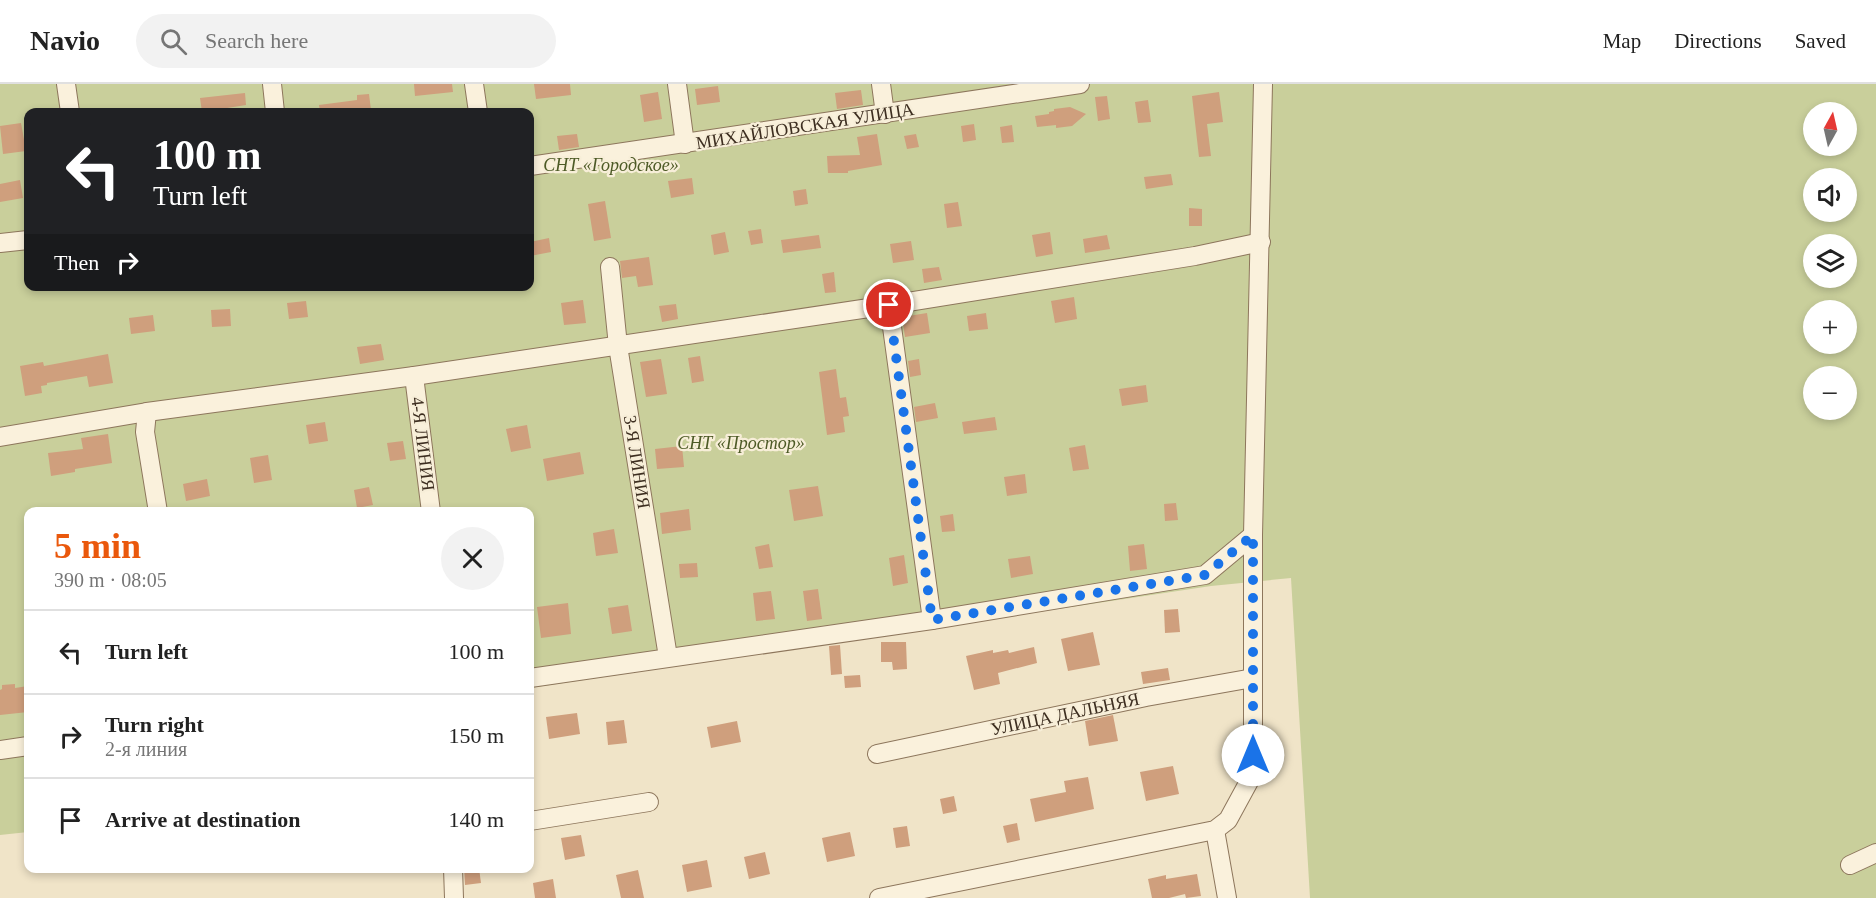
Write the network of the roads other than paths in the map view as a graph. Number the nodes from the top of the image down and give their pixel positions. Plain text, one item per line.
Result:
1 (66, 84) edge
2 (272, 84) edge
3 (474, 84) edge
4 (678, 84) edge
5 (881, 84) edge
6 (1080, 84) edge
7 (1263, 84) edge
8 (69, 108) edge
9 (275, 108) edge
10 (477, 108) edge
11 (885, 114) junction
12 (686, 144) junction
13 (534, 165) edge
14 (24, 240) edge
15 (1261, 242) junction
16 (0, 243) edge
17 (610, 267) dead end
18 (889, 305) junction
19 (618, 346) junction
20 (414, 376) junction
21 (147, 412) junction
22 (0, 437) edge
23 (157, 507) edge
24 (430, 507) edge
25 (1253, 535) junction
26 (932, 620) junction
27 (668, 657) junction
28 (534, 677) edge
29 (1253, 678) junction
30 (24, 747) edge
31 (0, 750) edge
32 (877, 754) dead end
33 (649, 802) dead end
34 (534, 820) edge
35 (1215, 830) junction
36 (1876, 853) edge
37 (1850, 865) dead end
38 (453, 873) edge
39 (454, 898) edge
40 (879, 898) edge
41 (1227, 898) edge

1 - 8 street
2 - 9 street
3 - 10 street
4 - 12 street
5 - 11 street
6 - 11 street, МИХАЙЛОВСКАЯ УЛИЦА
7 - 15 street
11 - 12 street, МИХАЙЛОВСКАЯ УЛИЦА
12 - 13 street, МИХАЙЛОВСКАЯ УЛИЦА
14 - 16 street
15 - 18 street
15 - 25 street
17 - 19 street, 3-Я ЛИНИЯ
18 - 19 street
18 - 26 street
19 - 20 street
19 - 27 street, 3-Я ЛИНИЯ
20 - 21 street
20 - 24 street, 4-Я ЛИНИЯ
21 - 22 street
21 - 23 street
25 - 26 street
25 - 29 street
26 - 27 street
27 - 28 street
29 - 32 street, УЛИЦА ДАЛЬНЯЯ
29 - 35 street
30 - 31 street
33 - 34 street
35 - 40 street
35 - 41 street
36 - 37 street
38 - 39 street

